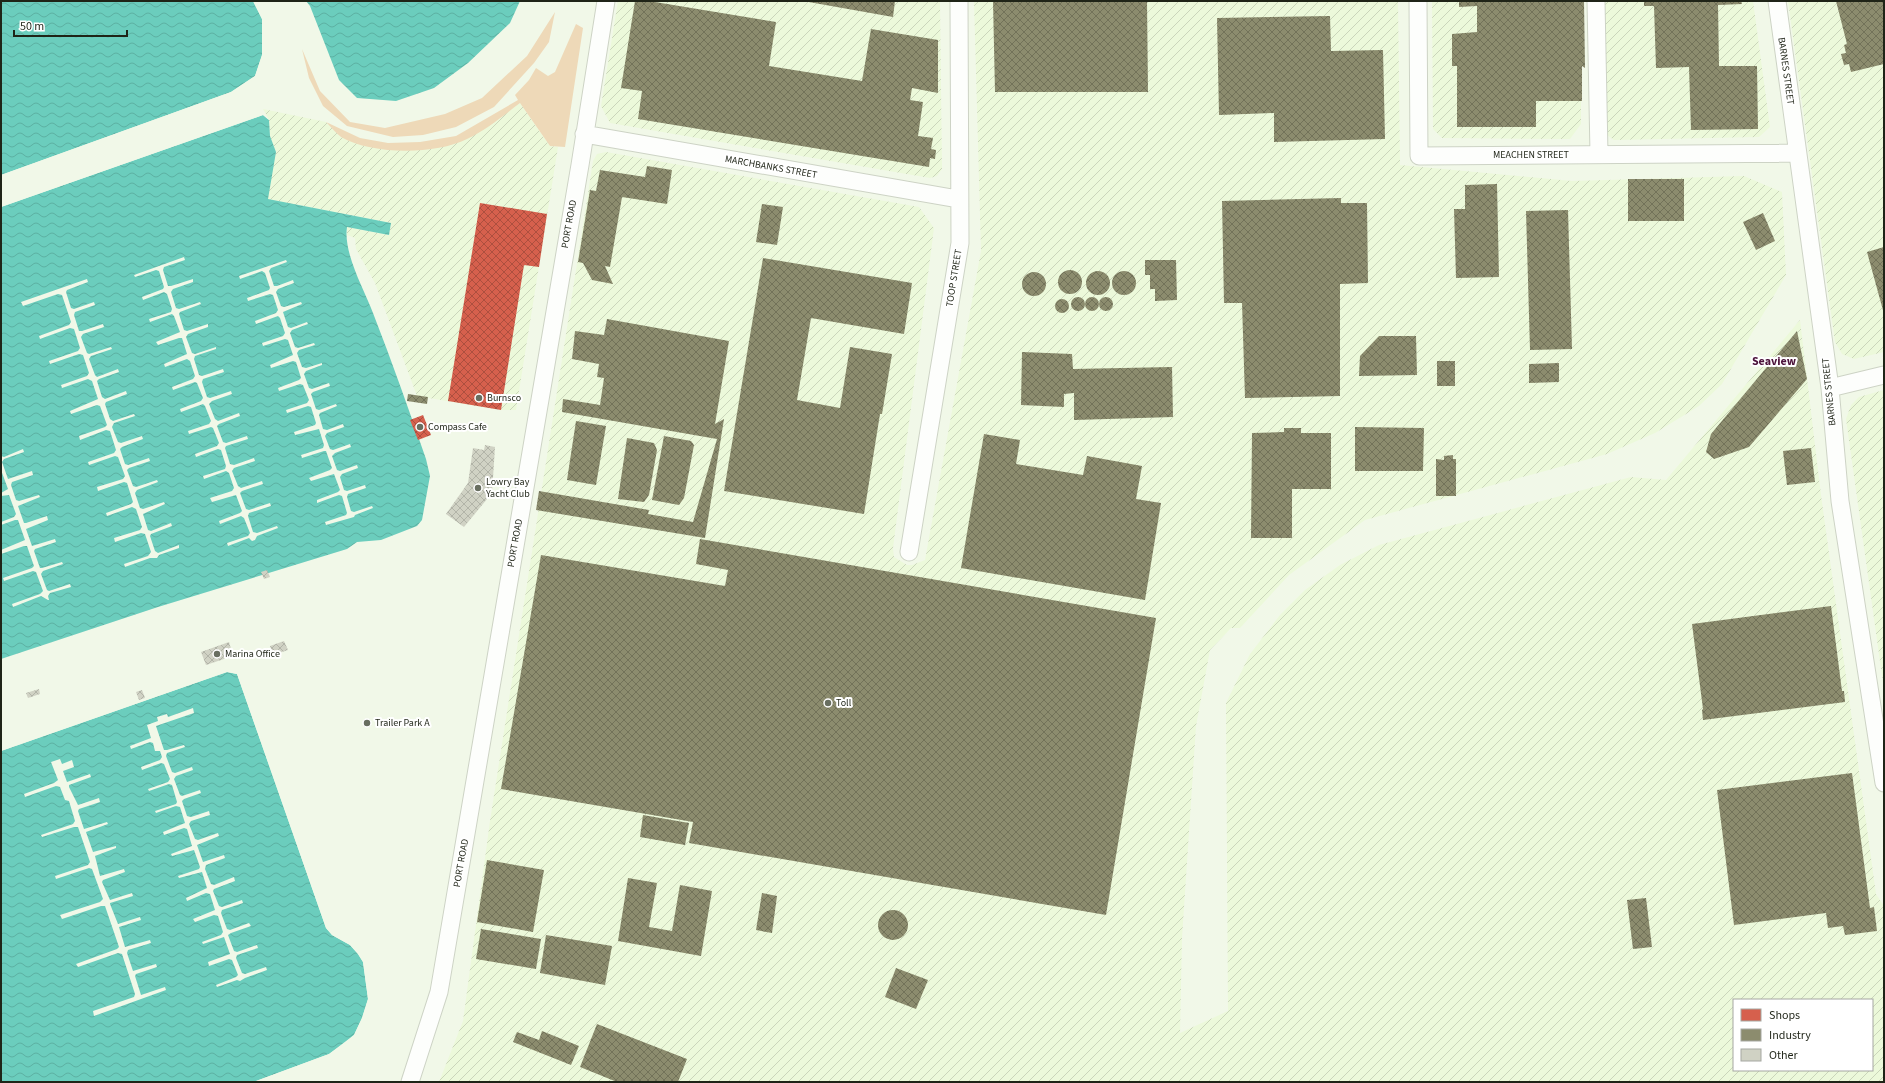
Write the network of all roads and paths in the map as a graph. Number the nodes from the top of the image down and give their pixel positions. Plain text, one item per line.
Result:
1 (606, 1) edge
2 (959, 1) edge
3 (1418, 1) edge
4 (1596, 1) edge
5 (1777, 1) edge
6 (584, 134) junction
7 (1797, 153) junction
8 (1599, 154) junction
9 (958, 199) junction
10 (1884, 375) edge
11 (1830, 388) junction
12 (909, 552) dead end
13 (1884, 783) edge
14 (410, 1082) edge

1 - 6 street, PORT ROAD
2 - 9 street, TOOP STREET
3 - 8 street, MEACHEN STREET
4 - 8 street
5 - 7 street, BARNES STREET
6 - 9 street, MARCHBANKS STREET
6 - 14 street, PORT ROAD
7 - 8 street, MEACHEN STREET
7 - 11 street, BARNES STREET
9 - 12 street, TOOP STREET
10 - 11 street
11 - 13 street, BARNES STREET

